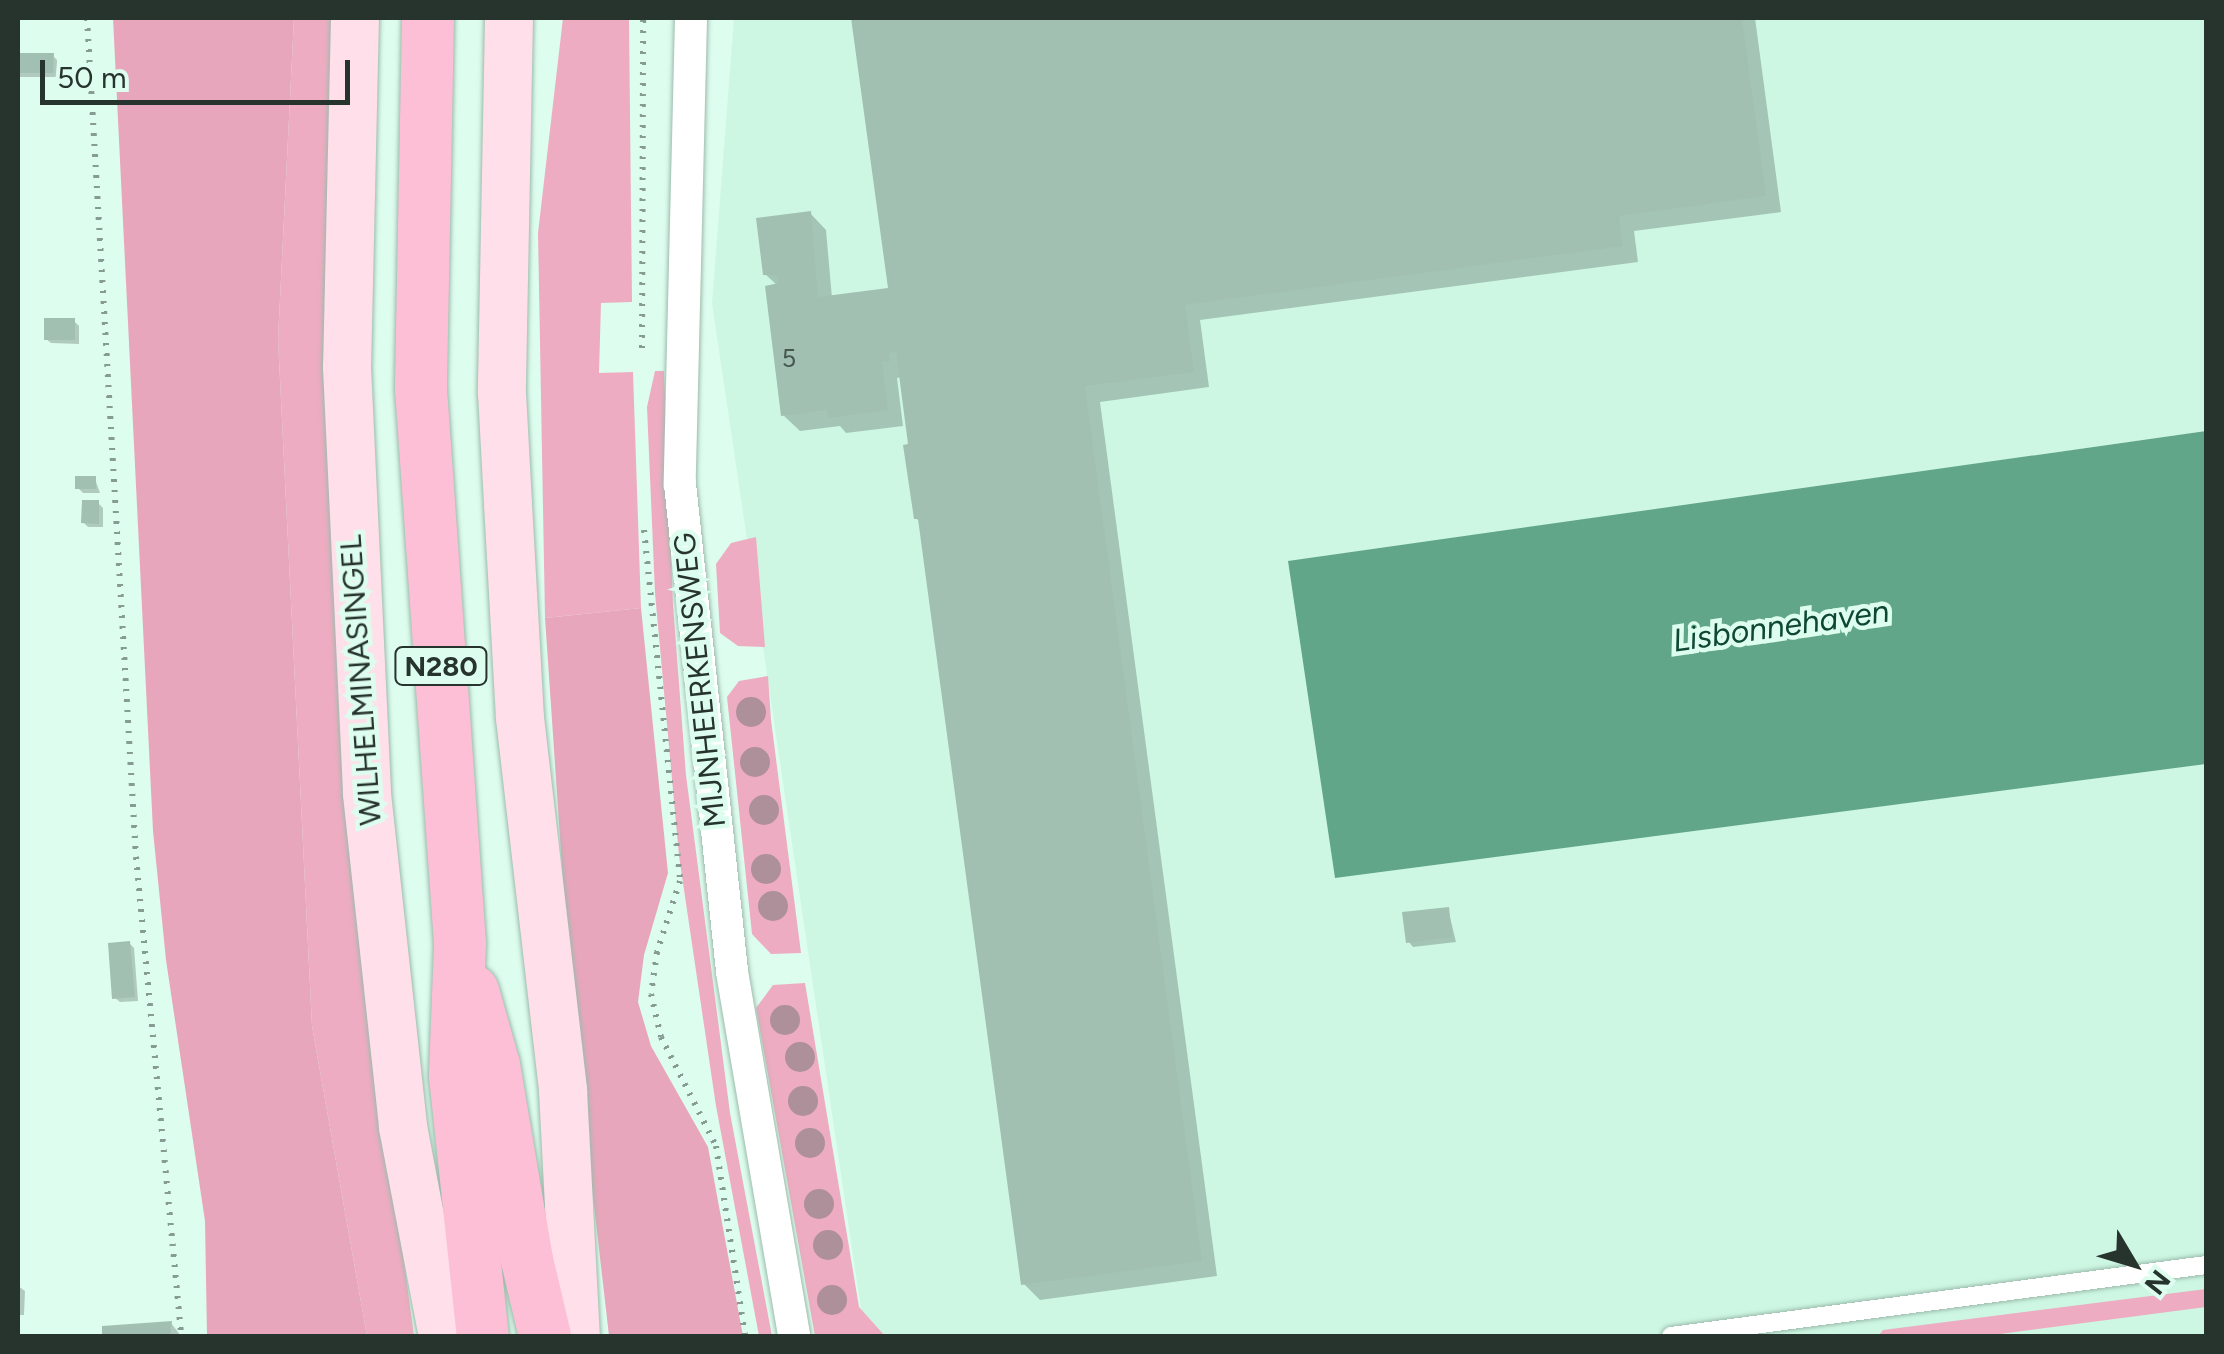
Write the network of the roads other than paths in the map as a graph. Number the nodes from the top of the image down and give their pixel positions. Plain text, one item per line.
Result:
1 (356, 18) edge
2 (428, 18) edge
3 (509, 18) edge
4 (690, 18) edge
5 (460, 944) junction
6 (2206, 1264) edge
7 (443, 1336) edge
8 (483, 1336) edge
9 (546, 1336) edge
10 (576, 1336) edge
11 (794, 1336) edge
12 (1671, 1336) edge

1 - 7 main road, WILHELMINASINGEL / N280
2 - 5 main road, N280
3 - 10 main road, N280
4 - 11 street, MIJNHEERKENSWEG
5 - 8 main road, N280
5 - 9 main road, N280
6 - 12 lane

